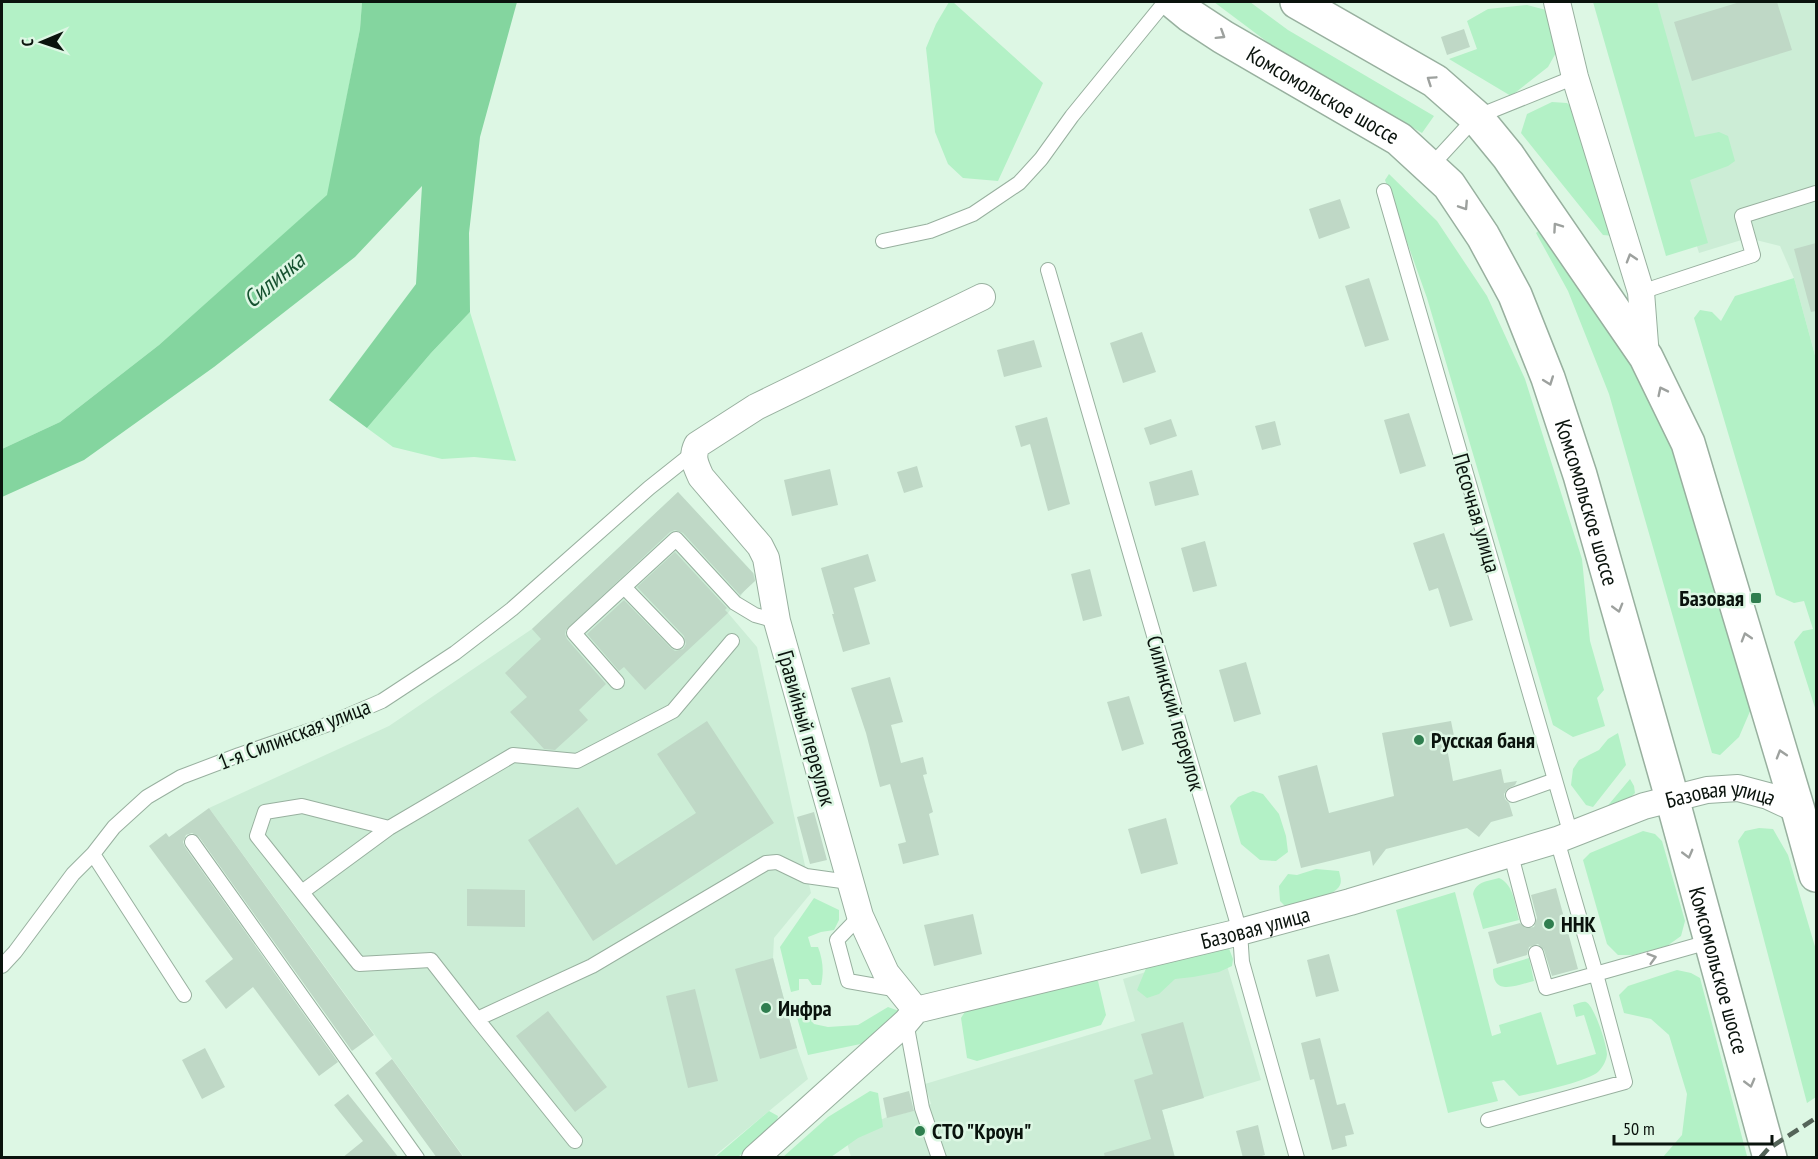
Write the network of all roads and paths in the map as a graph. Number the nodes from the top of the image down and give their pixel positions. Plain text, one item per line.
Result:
1 (1164, 2) edge
2 (1173, 2) edge
3 (1297, 2) edge
4 (1557, 2) edge
5 (1575, 76) junction
6 (1476, 117) junction
7 (1430, 167) junction
8 (1384, 191) dead end
9 (1816, 193) edge
10 (883, 241) dead end
11 (1048, 270) dead end
12 (1641, 292) junction
13 (982, 297) dead end
14 (1646, 357) junction
15 (693, 453) junction
16 (624, 587) junction
17 (777, 621) junction
18 (732, 641) dead end
19 (677, 642) dead end
20 (617, 682) dead end
21 (1554, 780) junction
22 (1513, 795) dead end
23 (1672, 798) junction
24 (1798, 810) junction
25 (389, 828) junction
26 (1564, 838) junction
27 (192, 842) dead end
28 (93, 854) junction
29 (1511, 855) junction
30 (1816, 875) edge
31 (849, 882) junction
32 (302, 892) junction
33 (860, 916) junction
34 (1528, 920) dead end
35 (1240, 932) junction
36 (1712, 941) junction
37 (1536, 952) dead end
38 (2, 966) edge
39 (1596, 974) junction
40 (900, 990) junction
41 (184, 995) dead end
42 (911, 1016) junction
43 (477, 1019) junction
44 (1488, 1120) dead end
45 (574, 1141) dead end
46 (417, 1158) edge
47 (755, 1158) edge
48 (939, 1158) edge
49 (1297, 1158) edge
50 (1770, 1158) edge

1 - 10 lane
2 -> 7 main road, Комсомольское шоссе
6 -> 3 main road
4 - 5 street
5 - 6 lane
12 -> 5 street
6 - 7 lane
14 -> 6 main road
7 -> 23 main road, Комсомольское шоссе
8 - 21 lane, Песочная улица
9 - 12 lane
11 - 35 lane, Силинский переулок
12 - 14 street
13 - 15 street
24 -> 14 main road
15 - 17 street, Гравийный переулок
15 - 28 lane, 1-я Силинская улица
16 - 17 lane
16 - 19 lane
16 - 20 lane
17 - 31 street, Гравийный переулок
18 - 25 lane
21 - 22 lane
21 - 26 lane, Песочная улица
23 - 24 street, Базовая улица
23 - 26 street, Базовая улица
23 -> 36 main road, Комсомольское шоссе
24 - 30 main road
25 - 32 lane
25 - 32 lane
26 - 29 street, Базовая улица
26 - 39 lane, Песочная улица
27 - 46 lane
28 - 38 lane, 1-я Силинская улица
28 - 41 lane
29 - 34 lane
29 - 35 street, Базовая улица
31 - 33 street, Гравийный переулок
31 - 43 lane
32 - 43 lane
33 - 40 street, Гравийный переулок
33 - 40 lane
35 - 42 street, Базовая улица
35 - 49 lane, Силинский переулок
39 -> 36 lane
36 -> 50 main road, Комсомольское шоссе
37 - 39 lane
39 - 44 lane, Песочная улица
40 - 42 street, Гравийный переулок
42 - 47 street, Базовая улица
42 - 48 lane
43 - 45 lane

